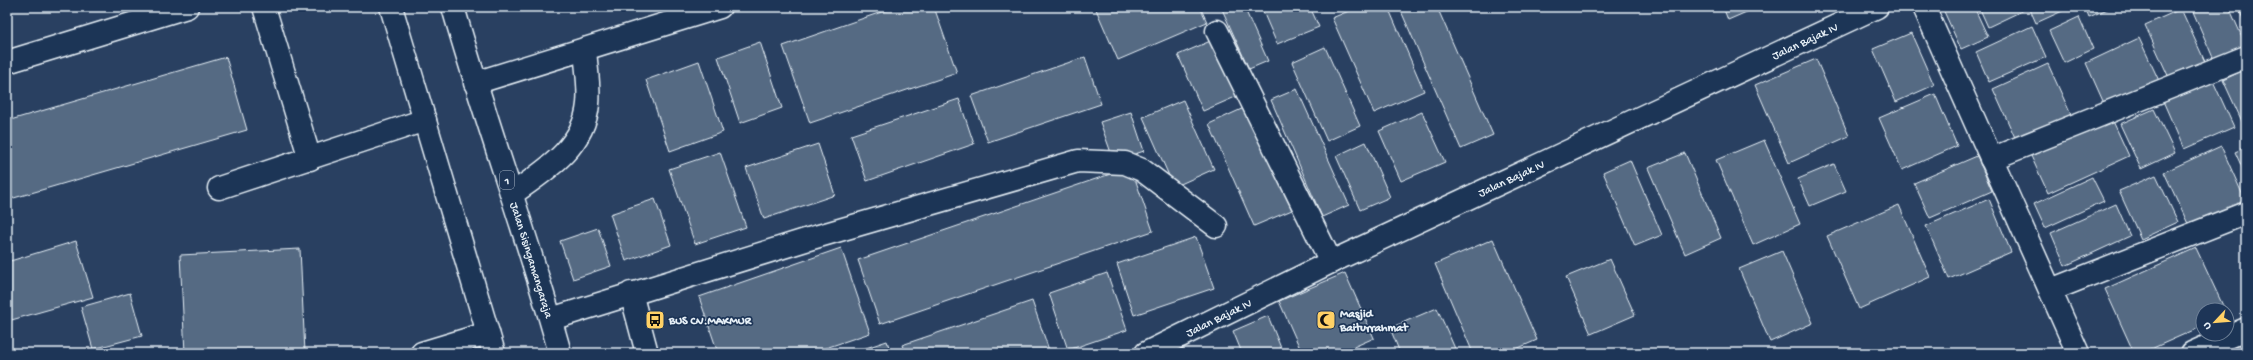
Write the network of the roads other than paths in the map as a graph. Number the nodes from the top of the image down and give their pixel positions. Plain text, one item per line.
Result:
1 (188, 7) edge
2 (264, 7) edge
3 (391, 7) edge
4 (453, 7) edge
5 (720, 7) edge
6 (1877, 7) edge
7 (1924, 7) edge
8 (1217, 31) dead end
9 (585, 49) junction
10 (2246, 57) edge
11 (7, 62) edge
12 (475, 83) junction
13 (425, 120) junction
14 (310, 159) junction
15 (1991, 159) junction
16 (219, 188) dead end
17 (512, 194) junction
18 (2246, 213) edge
19 (1216, 226) dead end
20 (1331, 262) junction
21 (2051, 290) junction
22 (631, 293) junction
23 (551, 319) junction
24 (2246, 330) edge
25 (491, 343) edge
26 (422, 353) edge
27 (560, 353) edge
28 (648, 353) edge
29 (1146, 353) edge
30 (2078, 353) edge
31 (2192, 353) edge

1 - 11 main road
2 - 14 main road
3 - 13 main road
4 - 12 main road, Jalan Sisingamangaraja / 1
5 - 9 main road
6 - 20 main road, Jalan Bajak IV
7 - 15 main road
8 - 20 main road
9 - 12 main road
9 - 17 main road
10 - 15 main road
12 - 17 main road, Jalan Sisingamangaraja / 1
13 - 14 main road
13 - 25 main road
14 - 16 main road
15 - 21 main road
17 - 23 main road, Jalan Sisingamangaraja / 1
18 - 21 main road
19 - 22 main road
20 - 29 main road, Jalan Bajak IV
21 - 30 main road
22 - 23 main road
22 - 28 main road
23 - 27 main road, Jalan Sisingamangaraja / 1
24 - 31 main road
25 - 26 main road

